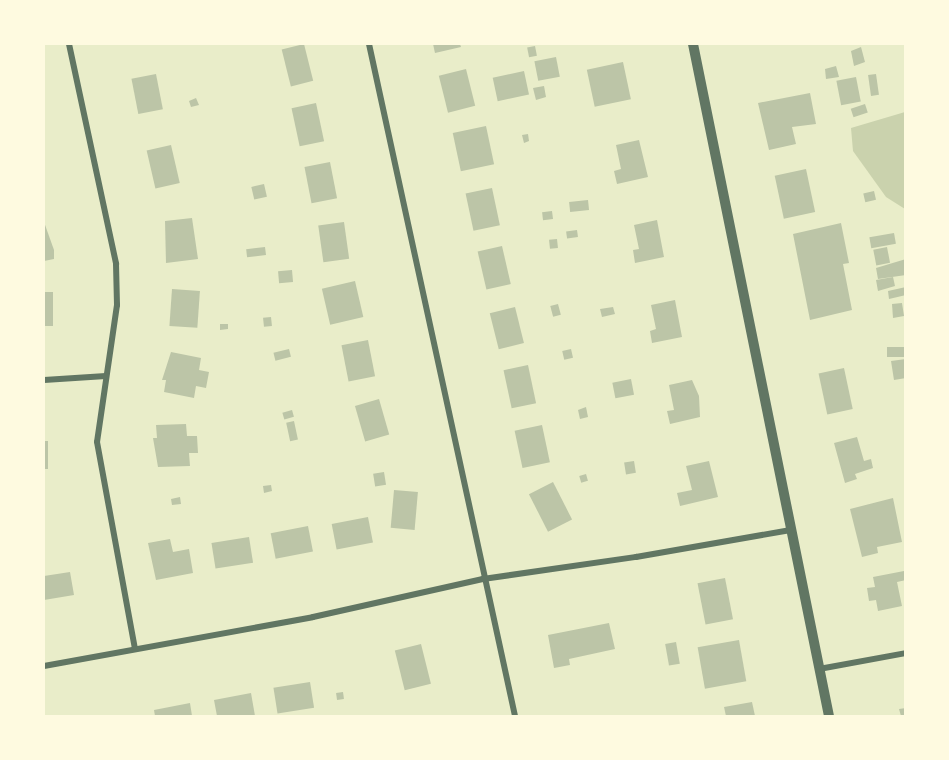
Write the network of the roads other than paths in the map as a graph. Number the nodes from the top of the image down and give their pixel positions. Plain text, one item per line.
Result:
1 (69, 44) edge
2 (369, 44) edge
3 (693, 44) edge
4 (106, 376) junction
5 (44, 380) edge
6 (791, 530) junction
7 (483, 579) junction
8 (135, 648) junction
9 (906, 652) edge
10 (44, 666) edge
11 (819, 669) junction
12 (515, 717) edge
13 (829, 717) edge

1 - 4 street
2 - 7 street
3 - 6 street
4 - 5 street
4 - 8 street
6 - 7 street
6 - 11 street
7 - 8 street
7 - 12 street
8 - 10 street
9 - 11 street
11 - 13 street

